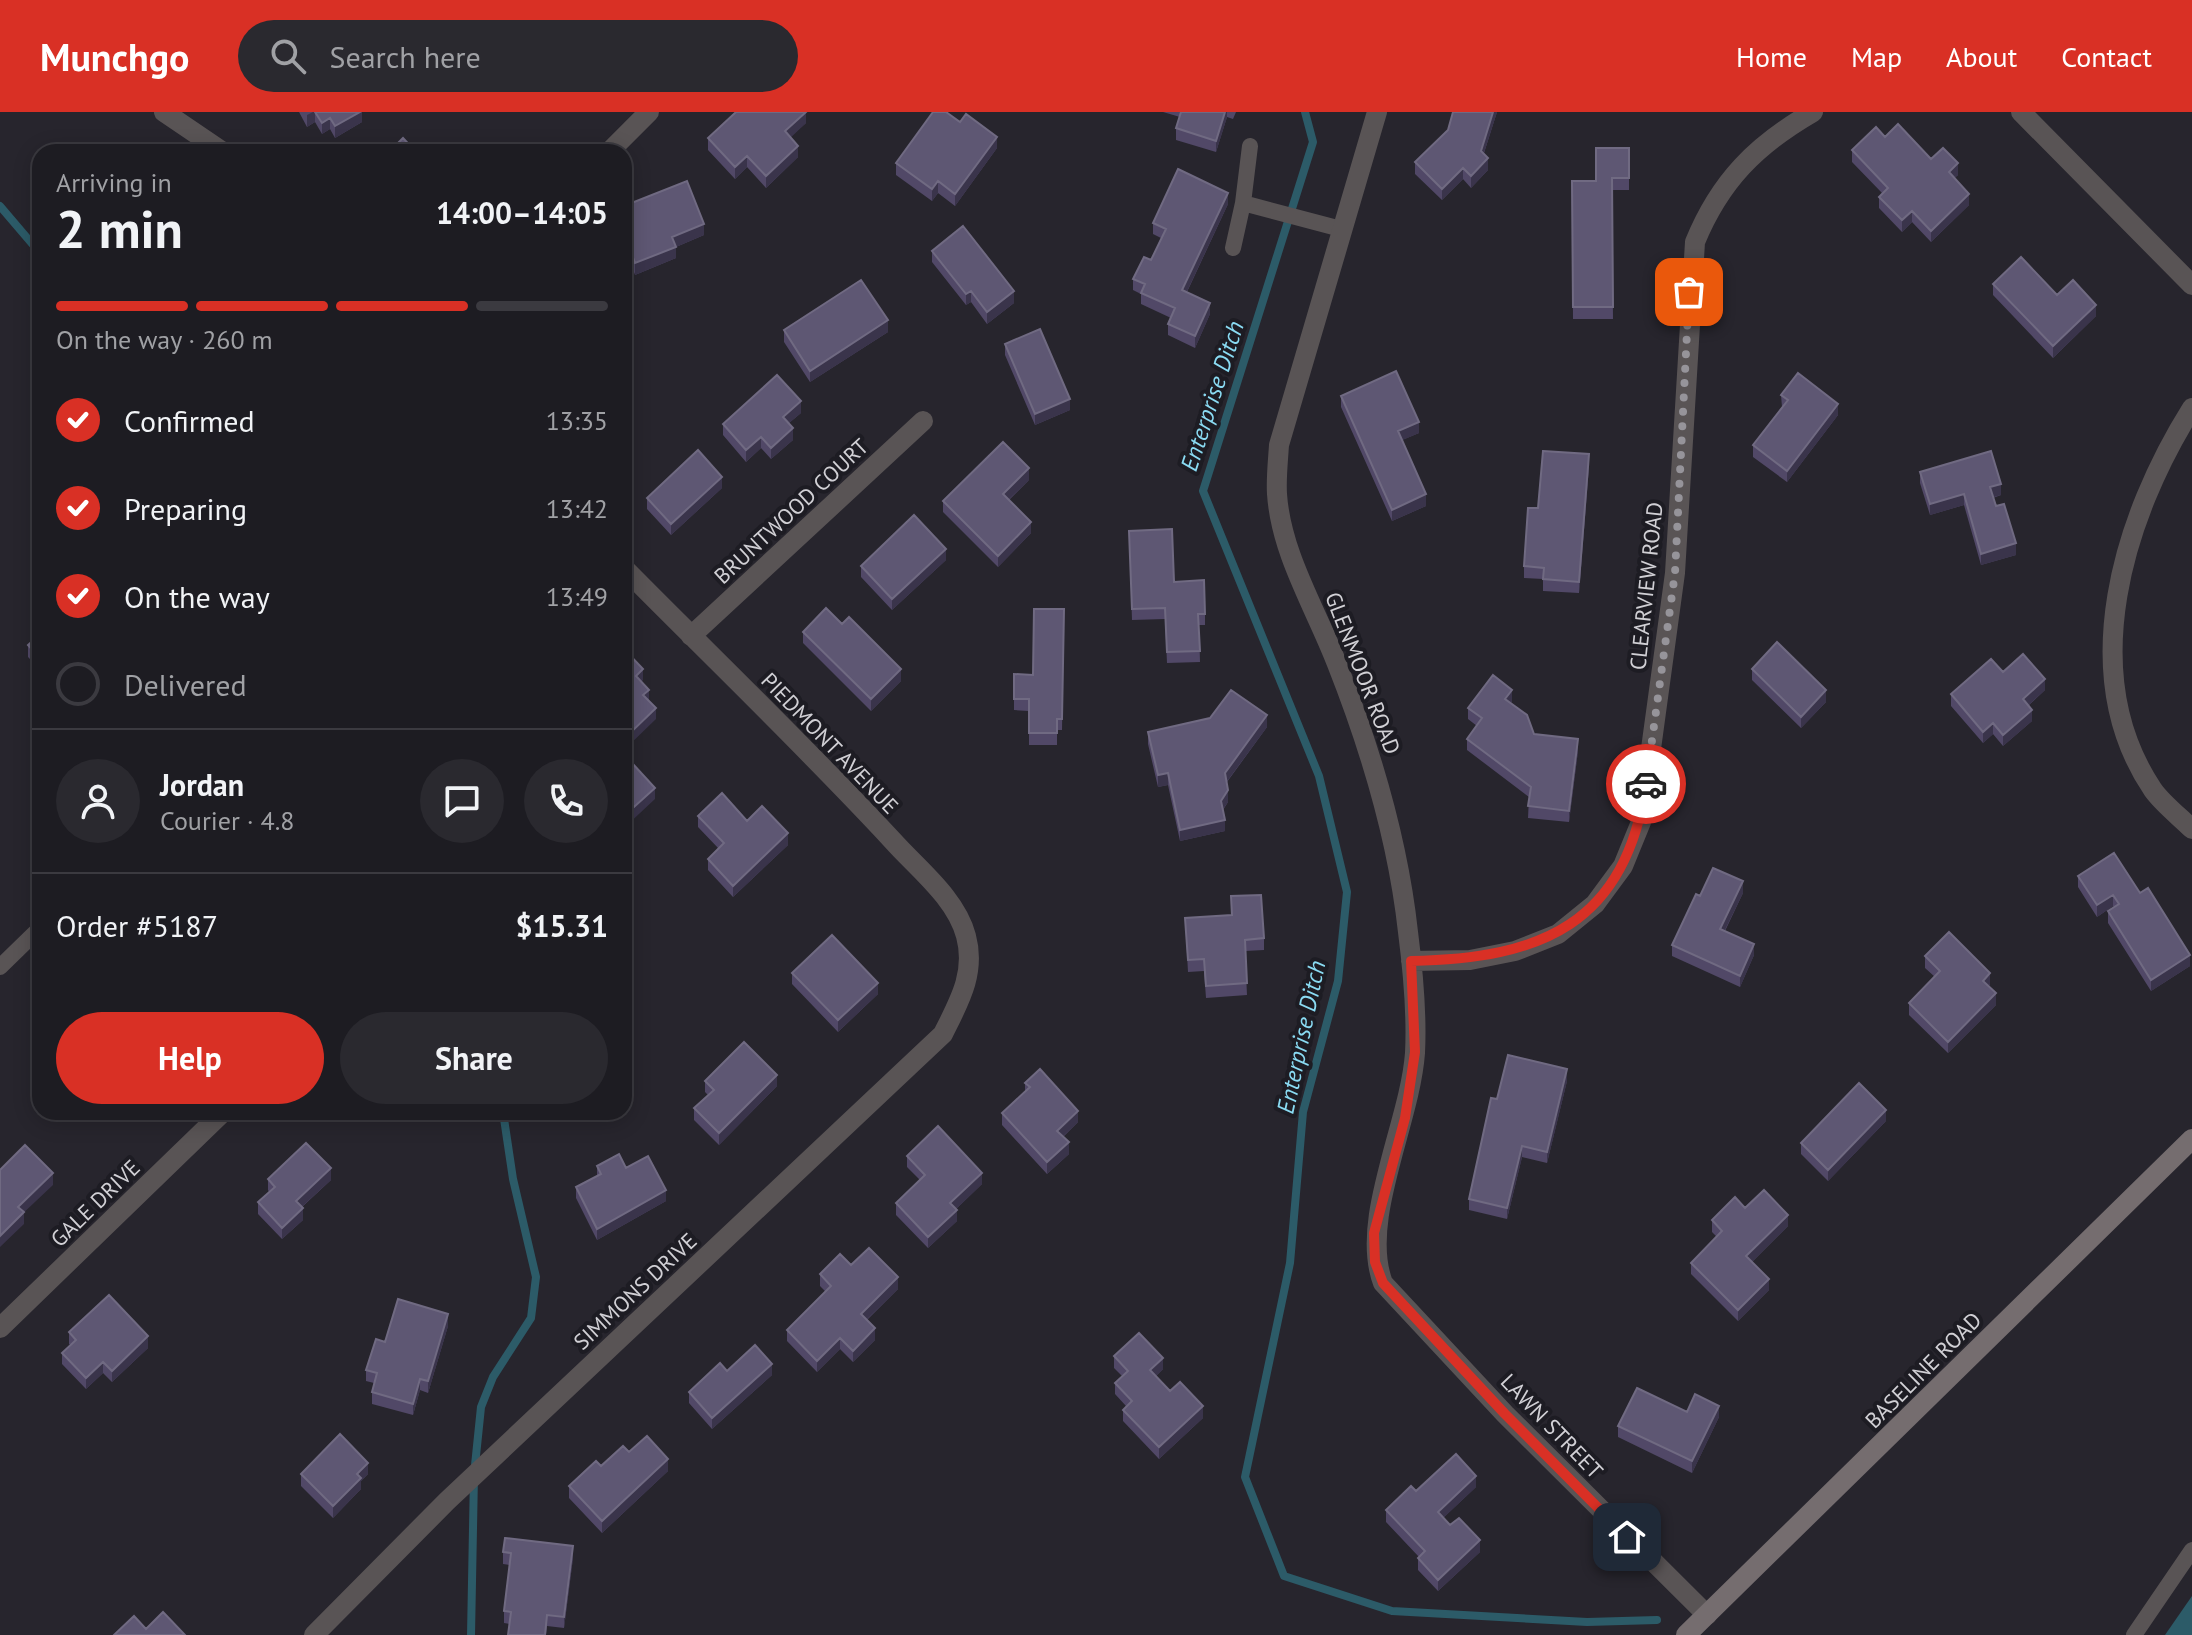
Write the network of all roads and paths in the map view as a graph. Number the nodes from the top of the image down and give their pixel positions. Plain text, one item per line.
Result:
1 (164, 112) edge
2 (649, 112) edge
3 (1377, 112) edge
4 (1813, 112) edge
5 (2021, 112) edge
6 (211, 144) edge
7 (617, 144) edge
8 (1250, 146) dead end
9 (1243, 203) junction
10 (1341, 229) junction
11 (1233, 248) dead end
12 (2192, 285) edge
13 (2192, 408) edge
14 (923, 421) dead end
15 (632, 576) edge
16 (691, 636) junction
17 (2192, 829) edge
18 (32, 936) edge
19 (1411, 961) junction
20 (0, 967) edge
21 (969, 970) joint
22 (215, 1120) edge
23 (2192, 1139) edge
24 (1375, 1262) joint
25 (0, 1328) edge
26 (2192, 1550) edge
27 (1707, 1615) junction
28 (314, 1635) edge
29 (1686, 1635) edge
30 (2134, 1635) edge

1 - 6 street
2 - 7 street
3 - 10 street, GLENMOOR ROAD
4 - 19 street, CLEARVIEW ROAD
5 - 12 street
8 - 9 lane
9 - 10 lane
9 - 11 lane
10 - 19 street, GLENMOOR ROAD
13 - 17 street
14 - 16 street, BRUNTWOOD COURT
15 - 16 street, PIEDMONT AVENUE
16 - 21 street, PIEDMONT AVENUE
18 - 20 lane
19 - 24 street, GLENMOOR ROAD
21 - 28 street, SIMMONS DRIVE
22 - 25 street, GALE DRIVE
23 - 27 street, BASELINE ROAD
24 - 27 street, LAWN STREET
26 - 30 lane
27 - 29 street, BASELINE ROAD

